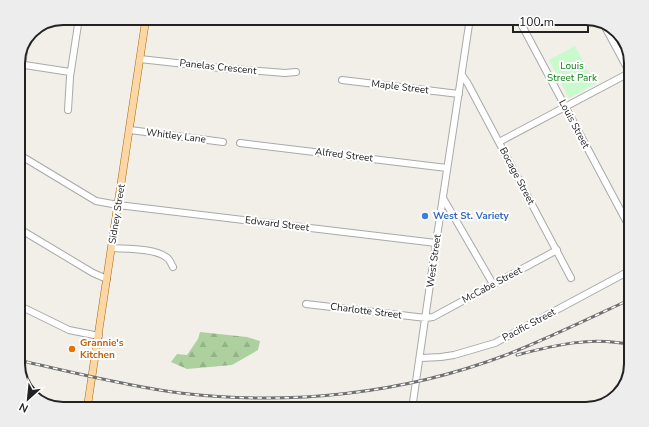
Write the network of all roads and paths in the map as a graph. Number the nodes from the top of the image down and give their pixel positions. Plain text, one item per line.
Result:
1 (78, 25) edge
2 (145, 25) edge
3 (469, 25) edge
4 (522, 25) edge
5 (608, 32) edge
6 (140, 58) junction
7 (624, 60) edge
8 (25, 66) edge
9 (70, 72) junction
10 (296, 72) dead end
11 (462, 75) junction
12 (624, 77) edge
13 (342, 80) dead end
14 (459, 94) junction
15 (565, 107) junction
16 (68, 110) dead end
17 (130, 130) junction
18 (223, 142) dead end
19 (499, 142) junction
20 (240, 143) dead end
21 (25, 158) edge
22 (447, 168) junction
23 (443, 198) junction
24 (118, 205) junction
25 (624, 217) edge
26 (25, 232) edge
27 (436, 243) junction
28 (112, 248) junction
29 (557, 250) junction
30 (173, 267) dead end
31 (624, 274) edge
32 (572, 278) dead end
33 (107, 279) junction
34 (493, 284) junction
35 (306, 304) dead end
36 (25, 308) edge
37 (426, 318) junction
38 (99, 336) junction
39 (421, 358) junction
40 (89, 402) edge
41 (413, 402) edge

1 - 9 street
2 - 6 main road, Sidney Street
3 - 11 street, West Street
4 - 15 street, Louis Street
5 - 7 street
6 - 10 street, Panelas Crescent
6 - 17 main road, Sidney Street
8 - 9 street
9 - 16 street
11 - 14 street, West Street
11 - 19 street, Bocage Street
12 - 15 street
13 - 14 street, Maple Street
14 - 22 street, West Street
15 - 19 street
15 - 25 street, Louis Street
17 - 18 street, Whitley Lane
17 - 24 main road, Sidney Street
19 - 29 street, Bocage Street
20 - 22 street, Alfred Street
21 - 24 street, Edward Street
22 - 23 street, West Street
23 - 27 street, West Street
23 - 34 street
24 - 27 street, Edward Street
24 - 28 main road, Sidney Street
26 - 33 street
27 - 37 street, West Street
28 - 30 street
28 - 33 main road, Sidney Street
29 - 32 street, Bocage Street
29 - 34 street, McCabe Street
31 - 39 street, Pacific Street
33 - 38 main road, Sidney Street
34 - 37 street, McCabe Street
35 - 37 street, Charlotte Street
36 - 38 street
37 - 39 street, West Street
38 - 40 main road, Sidney Street
39 - 41 street, West Street

